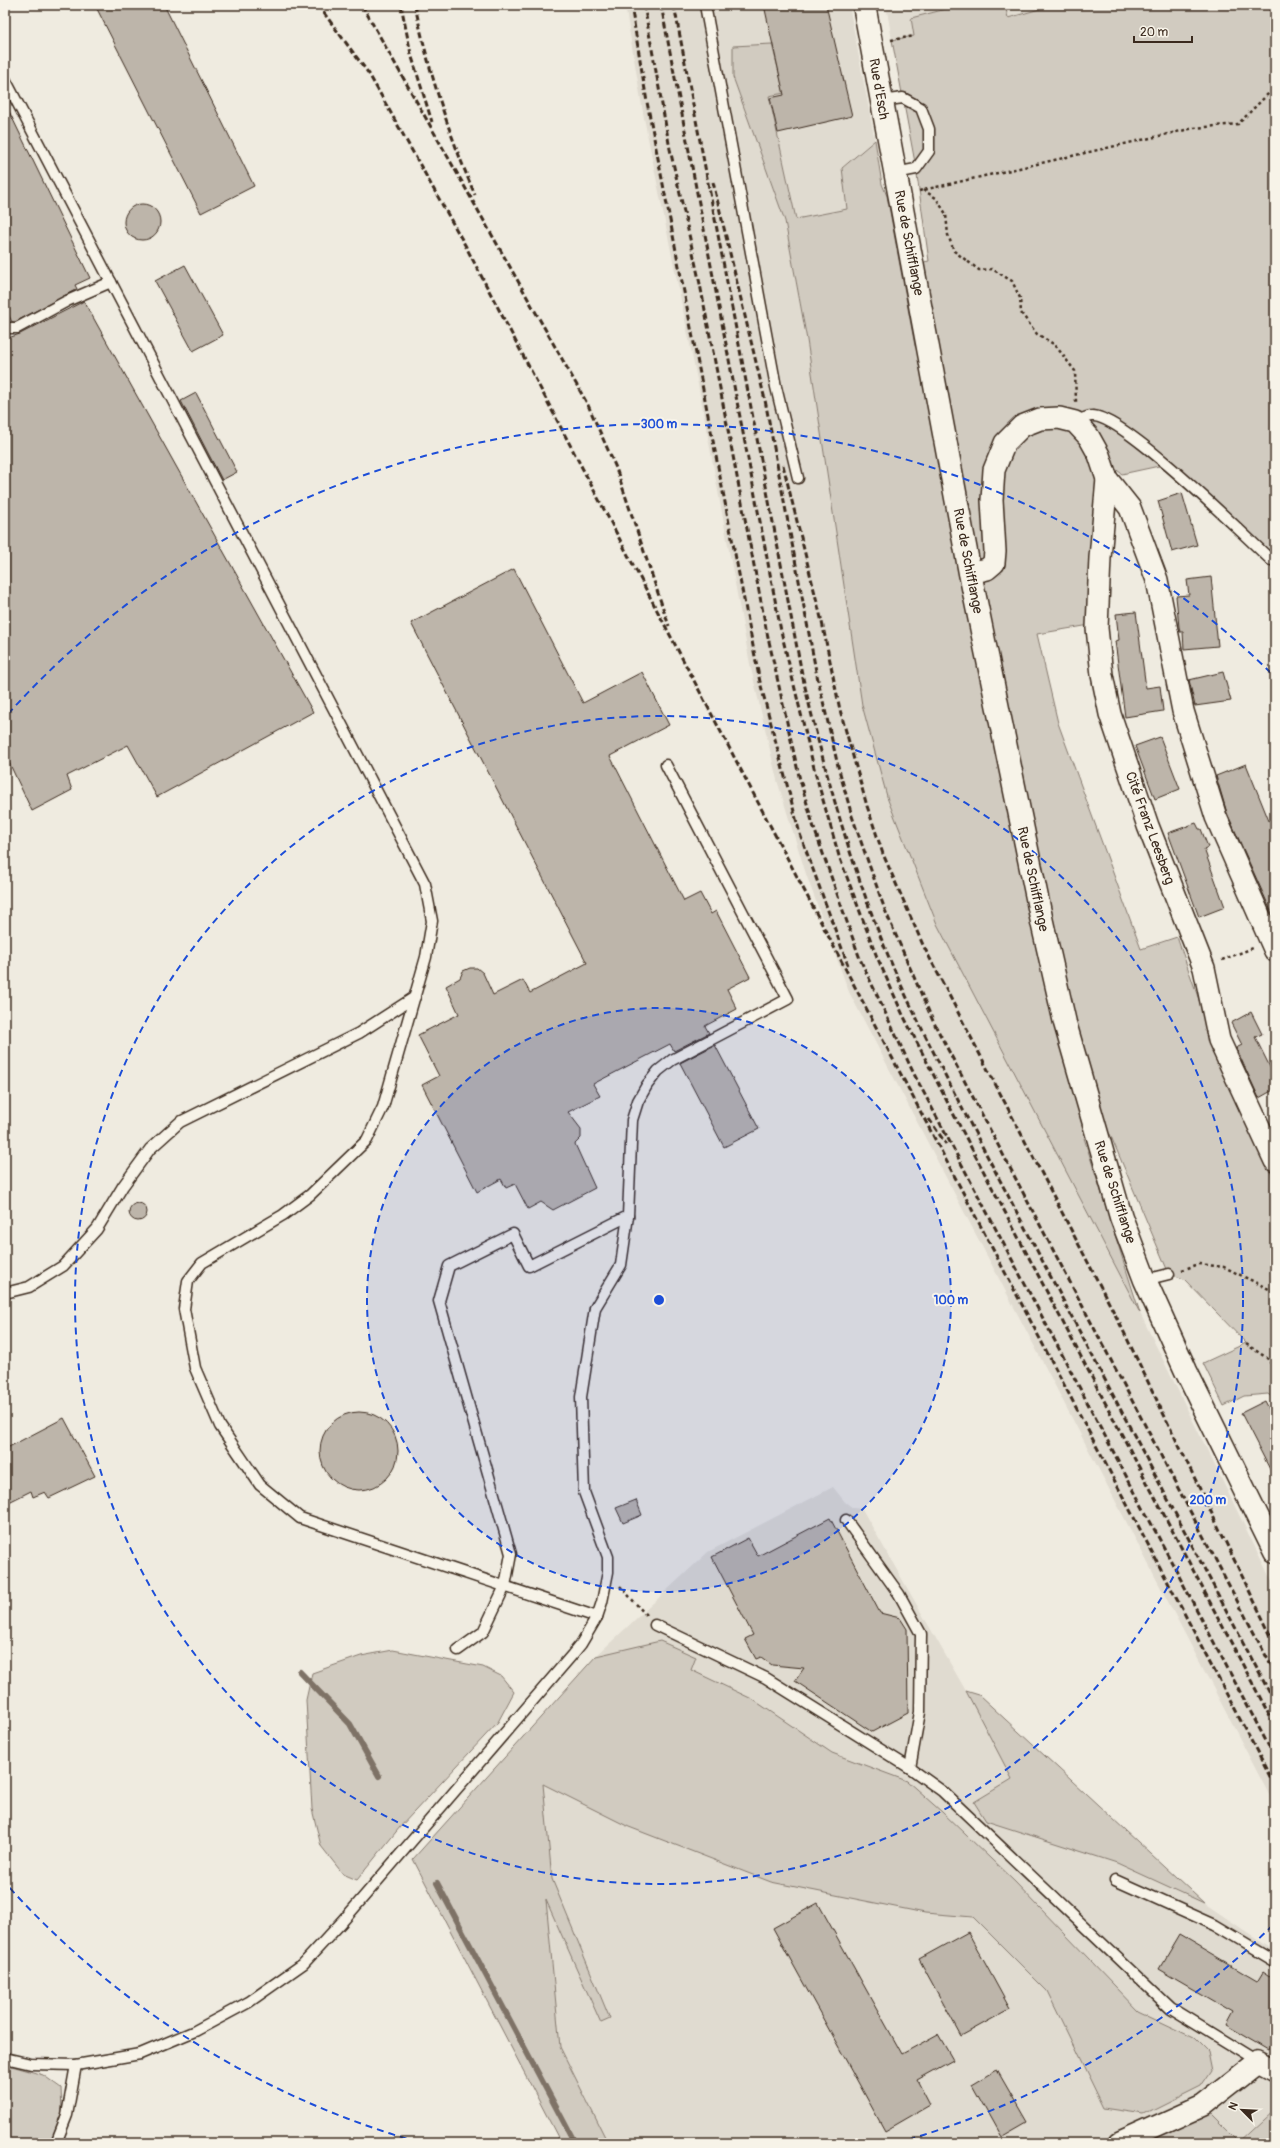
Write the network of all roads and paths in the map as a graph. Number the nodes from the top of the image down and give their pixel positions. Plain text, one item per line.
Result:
1 (705, 5) edge
2 (864, 5) edge
3 (914, 36) dead end
4 (892, 40) dead end
5 (5, 79) edge
6 (1275, 81) edge
7 (881, 102) junction
8 (895, 173) junction
9 (111, 282) junction
10 (5, 328) edge
11 (1075, 422) junction
12 (798, 478) dead end
13 (1107, 479) junction
14 (1271, 560) dead end
15 (970, 573) junction
16 (666, 765) dead end
17 (1275, 951) edge
18 (415, 997) junction
19 (1275, 1161) edge
20 (628, 1216) junction
21 (1169, 1274) joint
22 (1145, 1280) junction
23 (1275, 1292) edge
24 (5, 1293) edge
25 (1246, 1344) dead end
26 (1275, 1369) edge
27 (846, 1520) dead end
28 (1275, 1552) edge
29 (608, 1572) junction
30 (505, 1586) junction
31 (597, 1617) junction
32 (655, 1626) joint
33 (458, 1650) dead end
34 (910, 1768) junction
35 (1115, 1880) dead end
36 (1275, 1961) edge
37 (5, 2058) edge
38 (76, 2065) junction
39 (1266, 2067) edge
40 (944, 2139) dead end
41 (56, 2143) edge
42 (945, 2143) edge
43 (1120, 2143) edge

1 - 12 lane
2 - 7 street, Rue d'Esch
3 - 4 path
5 - 9 lane
6 - 11 path
7 - 8 street, Rue d'Esch
7 - 8 lane
8 - 15 street, Rue de Schifflange
9 - 10 lane
9 - 18 lane
11 - 13 street, Cité Franz Leesberg
11 - 14 lane
11 - 15 street
13 - 17 street, Cité Franz Leesberg
13 - 19 street, Cité Franz Leesberg
15 - 22 street, Rue de Schifflange
16 - 20 lane
18 - 24 lane
18 - 30 lane
20 - 29 lane
20 - 30 lane
21 - 22 lane
21 - 23 path
22 - 28 street, Rue de Schifflange
25 - 26 path
27 - 34 lane
29 - 31 lane
29 - 32 path
30 - 31 lane
30 - 33 lane
31 - 38 lane
32 - 34 lane
34 - 39 lane
35 - 36 lane
37 - 38 lane
38 - 41 lane
39 - 43 street
40 - 42 path

